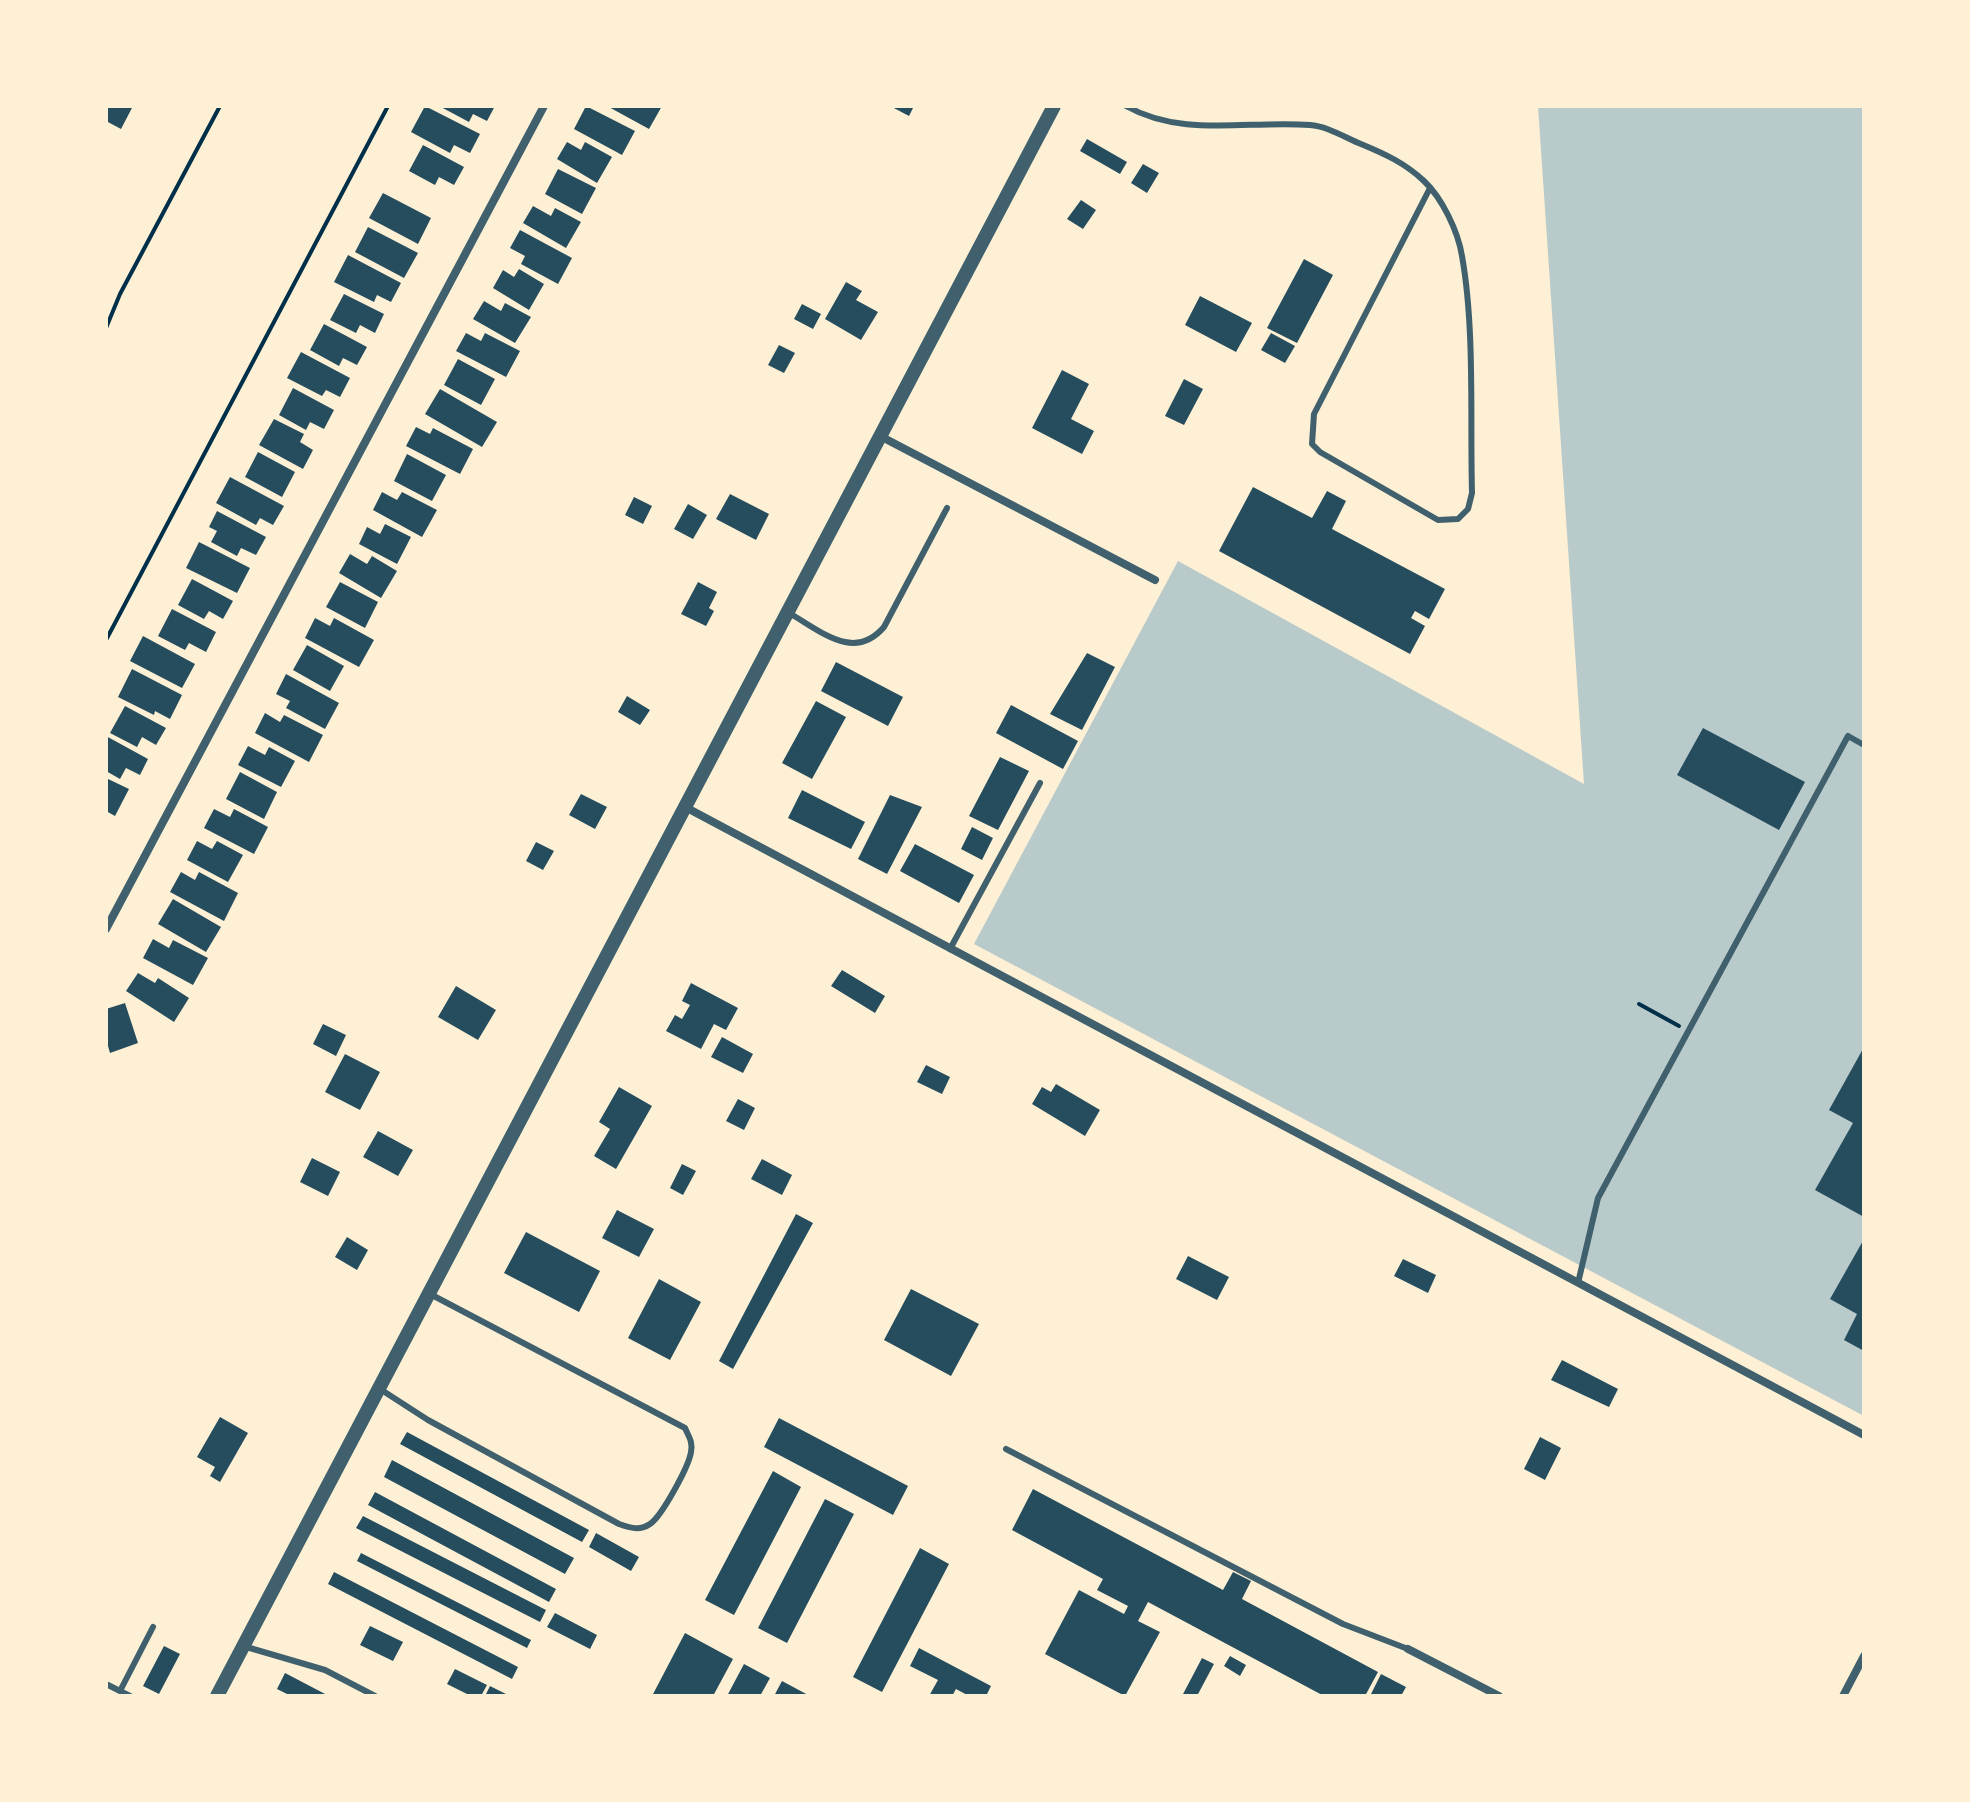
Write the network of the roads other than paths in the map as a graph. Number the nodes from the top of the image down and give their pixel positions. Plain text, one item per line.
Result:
1 (544, 106) edge
2 (1054, 106) edge
3 (1126, 106) edge
4 (1430, 188) junction
5 (880, 436) junction
6 (947, 508) dead end
7 (1155, 580) dead end
8 (788, 613) junction
9 (1864, 745) edge
10 (1040, 783) dead end
11 (687, 808) junction
12 (106, 929) edge
13 (950, 949) junction
14 (1578, 1283) junction
15 (430, 1294) junction
16 (380, 1389) junction
17 (1864, 1435) edge
18 (1006, 1449) dead end
19 (153, 1627) dead end
20 (243, 1646) junction
21 (1408, 1649) joint
22 (1864, 1656) edge
23 (106, 1684) edge
24 (120, 1691) junction
25 (130, 1696) edge
26 (217, 1696) edge
27 (375, 1696) edge
28 (1499, 1696) edge
29 (1843, 1696) edge

1 - 12 street
2 - 5 street
3 - 4 lane
4 - 4 lane
5 - 7 street
5 - 8 street
6 - 8 lane
8 - 11 street
9 - 14 lane
10 - 13 lane
11 - 13 street
11 - 15 street
13 - 14 street
14 - 17 street
15 - 16 street
15 - 16 lane
16 - 20 street
18 - 21 lane
19 - 24 lane
20 - 26 street
20 - 27 lane
21 - 28 street
22 - 29 street
23 - 24 lane
24 - 25 lane

